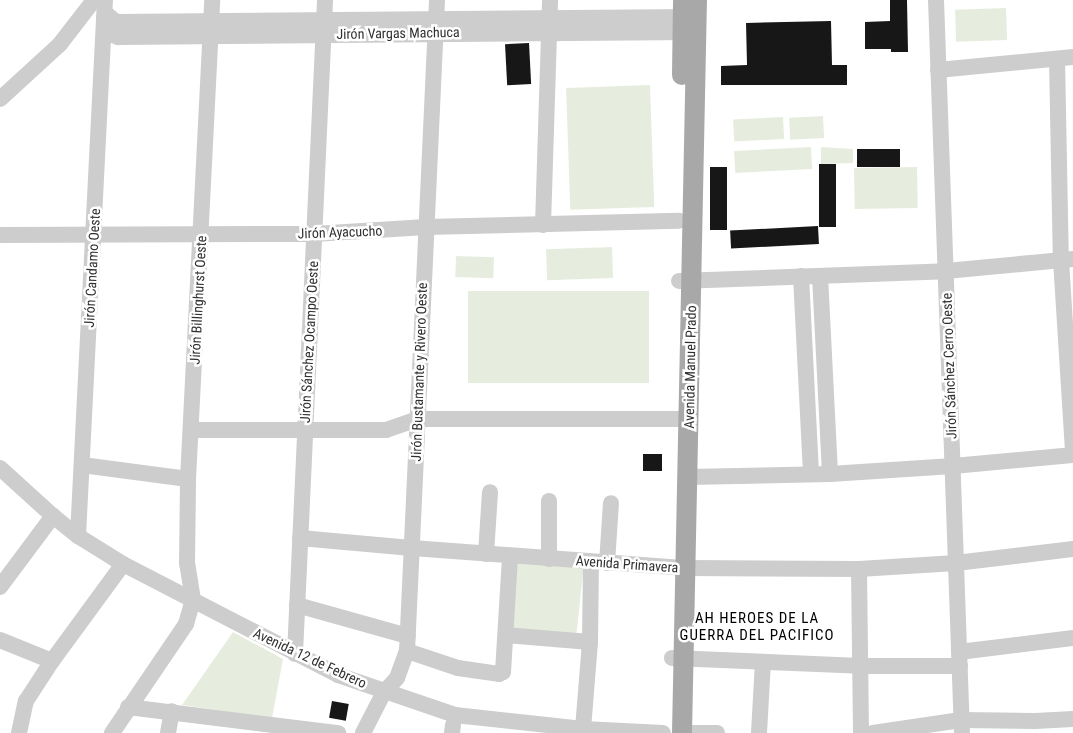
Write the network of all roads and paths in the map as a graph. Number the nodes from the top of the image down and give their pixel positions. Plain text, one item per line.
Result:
1 (94, 0) edge
2 (212, 0) edge
3 (325, 0) edge
4 (437, 0) edge
5 (550, 0) edge
6 (936, 0) edge
7 (105, 13) edge
8 (690, 16) edge
9 (549, 24) junction
10 (435, 25) junction
11 (324, 27) junction
12 (210, 28) junction
13 (1065, 58) edge
14 (938, 70) junction
15 (0, 99) edge
16 (680, 221) junction
17 (543, 225) junction
18 (426, 227) junction
19 (94, 234) junction
20 (201, 234) junction
21 (314, 234) junction
22 (0, 235) edge
23 (1067, 260) edge
24 (946, 271) junction
25 (801, 276) junction
26 (820, 276) junction
27 (685, 281) junction
28 (418, 419) junction
29 (683, 419) junction
30 (192, 430) junction
31 (304, 431) junction
32 (1073, 450) edge
33 (1073, 455) edge
34 (82, 465) junction
35 (953, 466) junction
36 (0, 468) edge
37 (811, 474) junction
38 (830, 474) junction
39 (688, 477) junction
40 (188, 479) junction
41 (490, 492) dead end
42 (550, 501) dead end
43 (611, 503) dead end
44 (53, 516) junction
45 (78, 536) junction
46 (300, 538) junction
47 (412, 548) junction
48 (1073, 549) edge
49 (486, 554) junction
50 (510, 556) junction
51 (549, 559) junction
52 (599, 563) junction
53 (956, 563) junction
54 (123, 564) junction
55 (680, 568) junction
56 (859, 569) junction
57 (0, 587) edge
58 (192, 600) junction
59 (297, 605) junction
60 (506, 635) junction
61 (1073, 638) edge
62 (0, 640) edge
63 (590, 642) junction
64 (407, 644) junction
65 (295, 654) junction
66 (678, 658) junction
67 (960, 659) junction
68 (52, 661) junction
69 (763, 662) junction
70 (860, 666) junction
71 (384, 692) junction
72 (128, 707) junction
73 (172, 711) junction
74 (1073, 718) edge
75 (961, 726) edge
76 (584, 729) junction
77 (19, 733) edge
78 (112, 733) edge
79 (168, 733) edge
80 (338, 733) edge
81 (363, 733) edge
82 (663, 733) edge
83 (670, 733) edge
84 (683, 733) edge
85 (717, 733) edge
86 (759, 733) edge
87 (861, 733) edge
88 (873, 733) edge

1 - 15 street
2 - 12 street, Jirón Billinghurst Oeste
3 - 11 street, Jirón Sánchez Ocampo Oeste
4 - 10 street, Jirón Bustamante y Rivero Oeste
5 - 9 street
6 - 14 street, Jirón Sánchez Cerro Oeste
7 - 12 street, Jirón Vargas Machuca
7 - 19 street, Jirón Candamo Oeste
8 - 9 street, Jirón Vargas Machuca
8 - 16 main road, Avenida Manuel Prado
8 - 27 main road, Avenida Manuel Prado
9 - 10 street, Jirón Vargas Machuca
9 - 17 street
10 - 11 street, Jirón Vargas Machuca
10 - 18 street, Jirón Bustamante y Rivero Oeste
11 - 12 street, Jirón Vargas Machuca
11 - 21 street, Jirón Sánchez Ocampo Oeste
12 - 20 street, Jirón Billinghurst Oeste
13 - 14 street
13 - 23 street
14 - 24 street, Jirón Sánchez Cerro Oeste
16 - 17 street, Jirón Ayacucho
16 - 27 main road, Avenida Manuel Prado
17 - 18 street, Jirón Ayacucho
18 - 21 street, Jirón Ayacucho
18 - 28 street, Jirón Bustamante y Rivero Oeste
19 - 20 street, Jirón Ayacucho
19 - 22 street, Jirón Ayacucho
19 - 34 street, Jirón Candamo Oeste
20 - 21 street, Jirón Ayacucho
20 - 30 street, Jirón Billinghurst Oeste
21 - 31 street, Jirón Sánchez Ocampo Oeste
23 - 24 street
23 - 32 street
24 - 26 street
24 - 35 street, Jirón Sánchez Cerro Oeste
25 - 26 street
25 - 27 street
25 - 37 street
26 - 38 street
27 - 29 main road, Avenida Manuel Prado
28 - 29 street
28 - 31 street
28 - 47 street, Jirón Bustamante y Rivero Oeste
29 - 39 main road, Avenida Manuel Prado
29 - 55 main road, Avenida Manuel Prado
30 - 31 street
30 - 40 street, Jirón Billinghurst Oeste
31 - 46 street, Jirón Sánchez Ocampo Oeste
33 - 35 street
34 - 40 street
34 - 45 street, Jirón Candamo Oeste
35 - 38 street
35 - 53 street, Jirón Sánchez Cerro Oeste
36 - 44 street, Avenida 12 de Febrero
37 - 38 street
37 - 39 street
39 - 55 main road, Avenida Manuel Prado
40 - 58 street, Jirón Billinghurst Oeste
41 - 49 street
42 - 51 street
43 - 52 street
44 - 45 street, Avenida 12 de Febrero
44 - 57 street
45 - 54 street, Avenida 12 de Febrero
46 - 47 street, Avenida Primavera
46 - 59 street, Jirón Sánchez Ocampo Oeste
47 - 49 street, Avenida Primavera
47 - 64 street, Jirón Bustamante y Rivero Oeste
48 - 53 street, Avenida Primavera
49 - 50 street, Avenida Primavera
50 - 51 street, Avenida Primavera
50 - 60 street
51 - 52 street, Avenida Primavera
52 - 55 street, Avenida Primavera
52 - 63 street
53 - 56 street, Avenida Primavera
53 - 67 street, Jirón Sánchez Cerro Oeste
54 - 58 street, Avenida 12 de Febrero
54 - 68 street
55 - 56 street, Avenida Primavera
55 - 66 main road, Avenida Manuel Prado
56 - 70 street
58 - 65 street, Avenida 12 de Febrero
58 - 72 street
59 - 64 street
59 - 65 street, Jirón Sánchez Ocampo Oeste
60 - 63 street
60 - 64 street
61 - 67 street
62 - 68 street
63 - 76 street
64 - 71 street, Jirón Bustamante y Rivero Oeste
65 - 71 street, Avenida 12 de Febrero
66 - 69 street
66 - 83 main road, Avenida Manuel Prado
66 - 84 main road, Avenida Manuel Prado
67 - 70 street
67 - 75 street, Jirón Sánchez Cerro Oeste
68 - 77 street
69 - 70 street
69 - 86 street
70 - 87 street
71 - 76 street, Avenida 12 de Febrero
71 - 81 street, Jirón Bustamante y Rivero Oeste
72 - 73 street
72 - 78 street
73 - 79 street
73 - 80 street
74 - 75 street
75 - 88 street
76 - 82 street, Avenida 12 de Febrero
84 - 85 street

